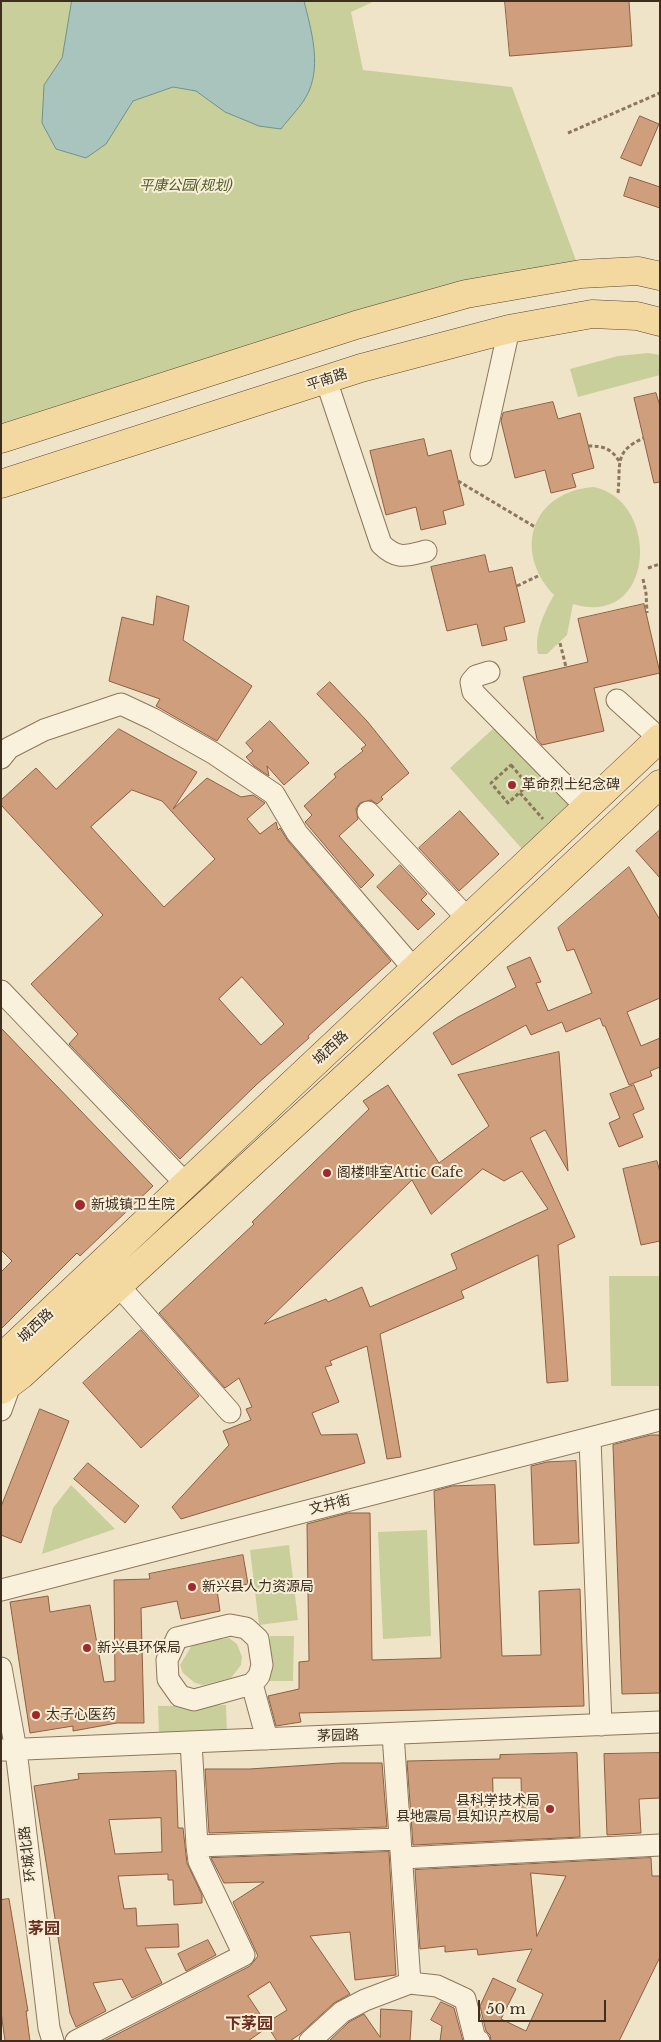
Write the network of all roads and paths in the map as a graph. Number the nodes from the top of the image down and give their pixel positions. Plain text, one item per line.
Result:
1 (660, 93) edge
2 (568, 133) dead end
3 (660, 276) edge
4 (660, 322) edge
5 (509, 329) junction
6 (326, 380) junction
7 (644, 438) dead end
8 (1, 439) edge
9 (588, 446) dead end
10 (481, 455) dead end
11 (619, 461) junction
12 (458, 481) dead end
13 (1, 484) edge
14 (618, 493) dead end
15 (535, 526) dead end
16 (426, 551) dead end
17 (660, 564) edge
18 (648, 568) dead end
19 (538, 576) dead end
20 (643, 579) dead end
21 (517, 586) dead end
22 (647, 613) dead end
23 (560, 643) dead end
24 (566, 667) dead end
25 (489, 672) dead end
26 (617, 700) dead end
27 (660, 738) edge
28 (1, 758) edge
29 (660, 784) edge
30 (520, 793) junction
31 (586, 807) junction
32 (368, 812) dead end
33 (557, 835) junction
34 (468, 919) junction
35 (414, 969) junction
36 (1, 992) edge
37 (186, 1184) junction
38 (118, 1286) junction
39 (35, 1326) junction
40 (1, 1358) edge
41 (1, 1390) edge
42 (1, 1410) edge
43 (230, 1412) dead end
44 (660, 1420) edge
45 (590, 1438) junction
46 (1, 1590) edge
47 (1, 1668) edge
48 (252, 1684) junction
49 (660, 1722) edge
50 (601, 1724) junction
51 (393, 1734) junction
52 (267, 1739) junction
53 (191, 1742) junction
54 (9, 1750) edge
55 (660, 1845) edge
56 (197, 1846) junction
57 (401, 1849) junction
58 (410, 1983) junction
59 (53, 2041) edge
60 (76, 2041) edge
61 (310, 2041) edge
62 (479, 2041) edge

1 - 2 path
3 - 8 main road
4 - 5 main road, 平南路
5 - 6 main road, 平南路
5 - 10 street
6 - 13 main road, 平南路
6 - 16 street
7 - 11 path
9 - 11 path
11 - 14 path
12 - 15 path
17 - 18 path
19 - 21 path
20 - 22 path
23 - 24 path
25 - 31 street
26 - 27 street
27 - 31 main road, 城西路
28 - 35 street
29 - 38 main road
30 - 30 path
30 - 33 path
31 - 33 main road, 城西路
32 - 34 street
33 - 34 main road, 城西路
34 - 35 main road, 城西路
35 - 37 main road, 城西路
36 - 37 street
37 - 39 main road, 城西路
38 - 41 main road
38 - 43 street
39 - 40 main road, 城西路
39 - 42 street
44 - 45 street, 文井街
45 - 46 street, 文井街
45 - 50 street
47 - 54 street, 环城北路
48 - 48 street
48 - 52 street
49 - 50 street, 茅园路
50 - 51 street, 茅园路
51 - 52 street, 茅园路
51 - 57 street
52 - 53 street, 茅园路
53 - 54 street, 茅园路
53 - 56 street
54 - 59 street, 环城北路
55 - 57 street
56 - 57 street
56 - 60 street
57 - 58 street
58 - 61 street
58 - 62 street

